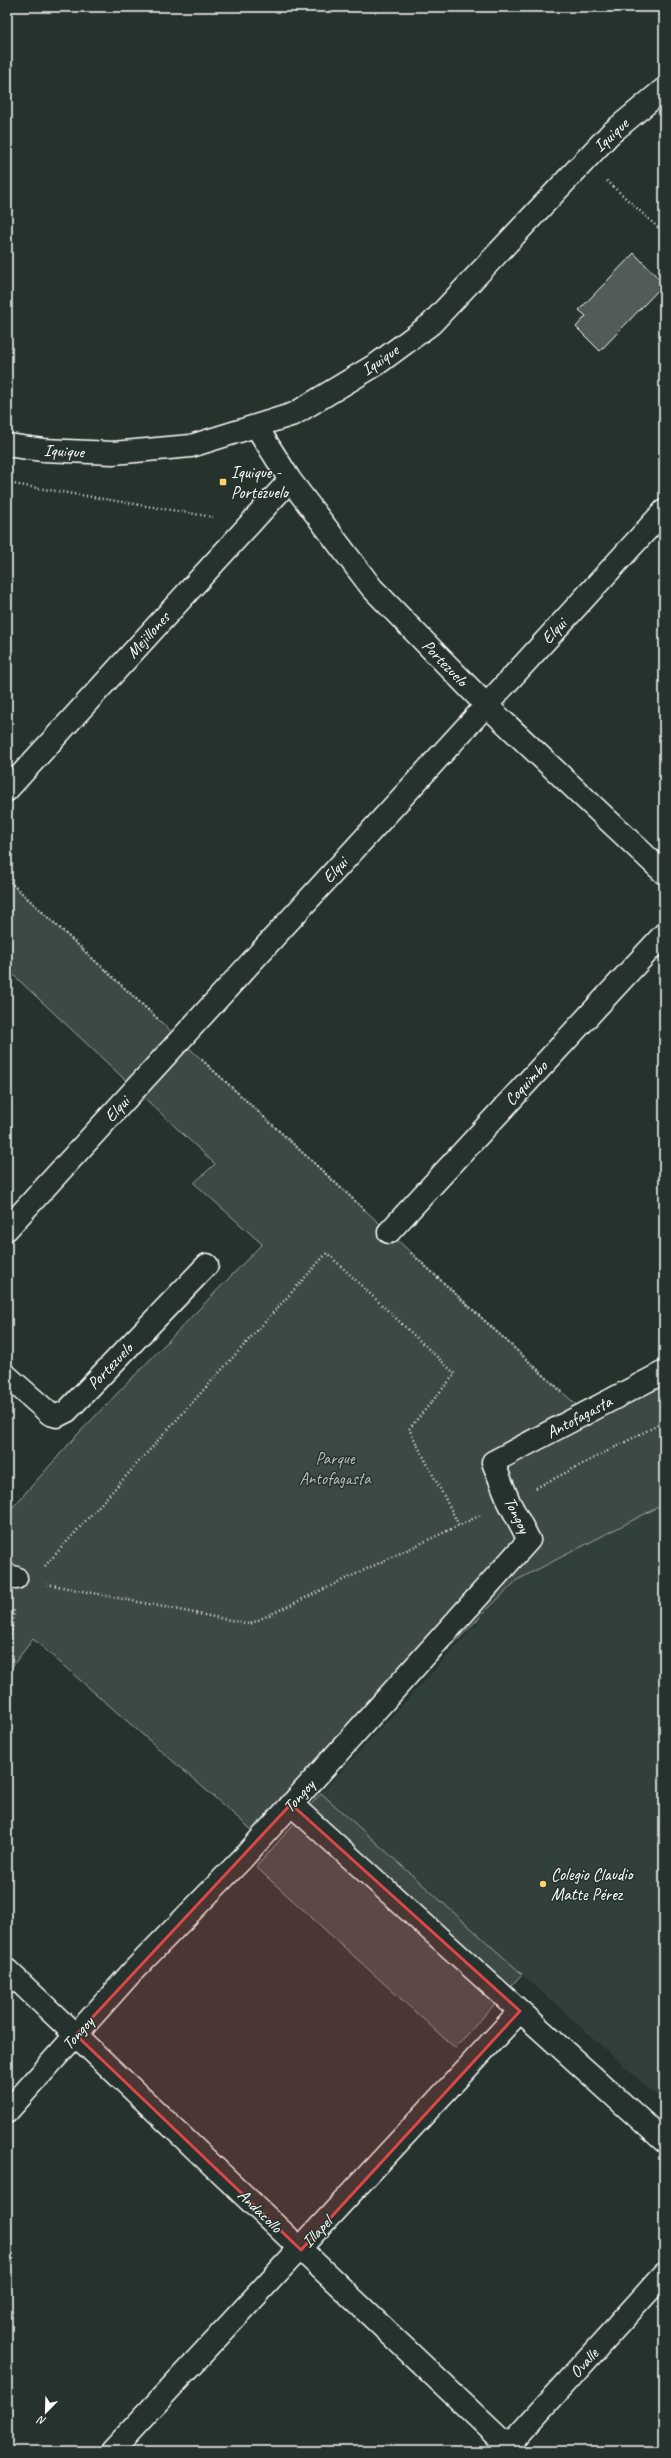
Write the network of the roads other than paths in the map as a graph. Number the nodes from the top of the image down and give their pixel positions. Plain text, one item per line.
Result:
1 (664, 89) edge
2 (256, 426) junction
3 (7, 445) edge
4 (290, 480) junction
5 (664, 511) edge
6 (486, 705) junction
7 (7, 790) edge
8 (664, 874) edge
9 (664, 934) edge
10 (7, 1229) edge
11 (389, 1232) road end
12 (206, 1265) dead end
13 (664, 1372) edge
14 (7, 1376) edge
15 (493, 1462) joint
16 (291, 1804) junction
17 (7, 1970) edge
18 (520, 2011) junction
19 (76, 2035) junction
20 (7, 2112) edge
21 (664, 2141) edge
22 (301, 2250) junction
23 (664, 2274) edge
24 (509, 2449) edge
25 (112, 2451) edge

1 - 2 street, Iquique
2 - 3 street, Iquique
2 - 4 street, Portezuelo
4 - 6 street, Portezuelo
4 - 7 street, Mejillones
5 - 6 street, Elqui
6 - 8 street, Portezuelo
6 - 10 street, Elqui
9 - 11 street, Coquimbo
12 - 14 street, Portezuelo
13 - 15 street, Antofagasta
15 - 16 street, Tongoy
16 - 18 street
16 - 19 street, Tongoy
17 - 19 street, Andacollo
18 - 21 street
18 - 22 street, Illapel
19 - 20 street, Tongoy
19 - 22 street, Andacollo
22 - 24 street, Andacollo
22 - 25 street, Illapel
23 - 24 street, Ovalle

